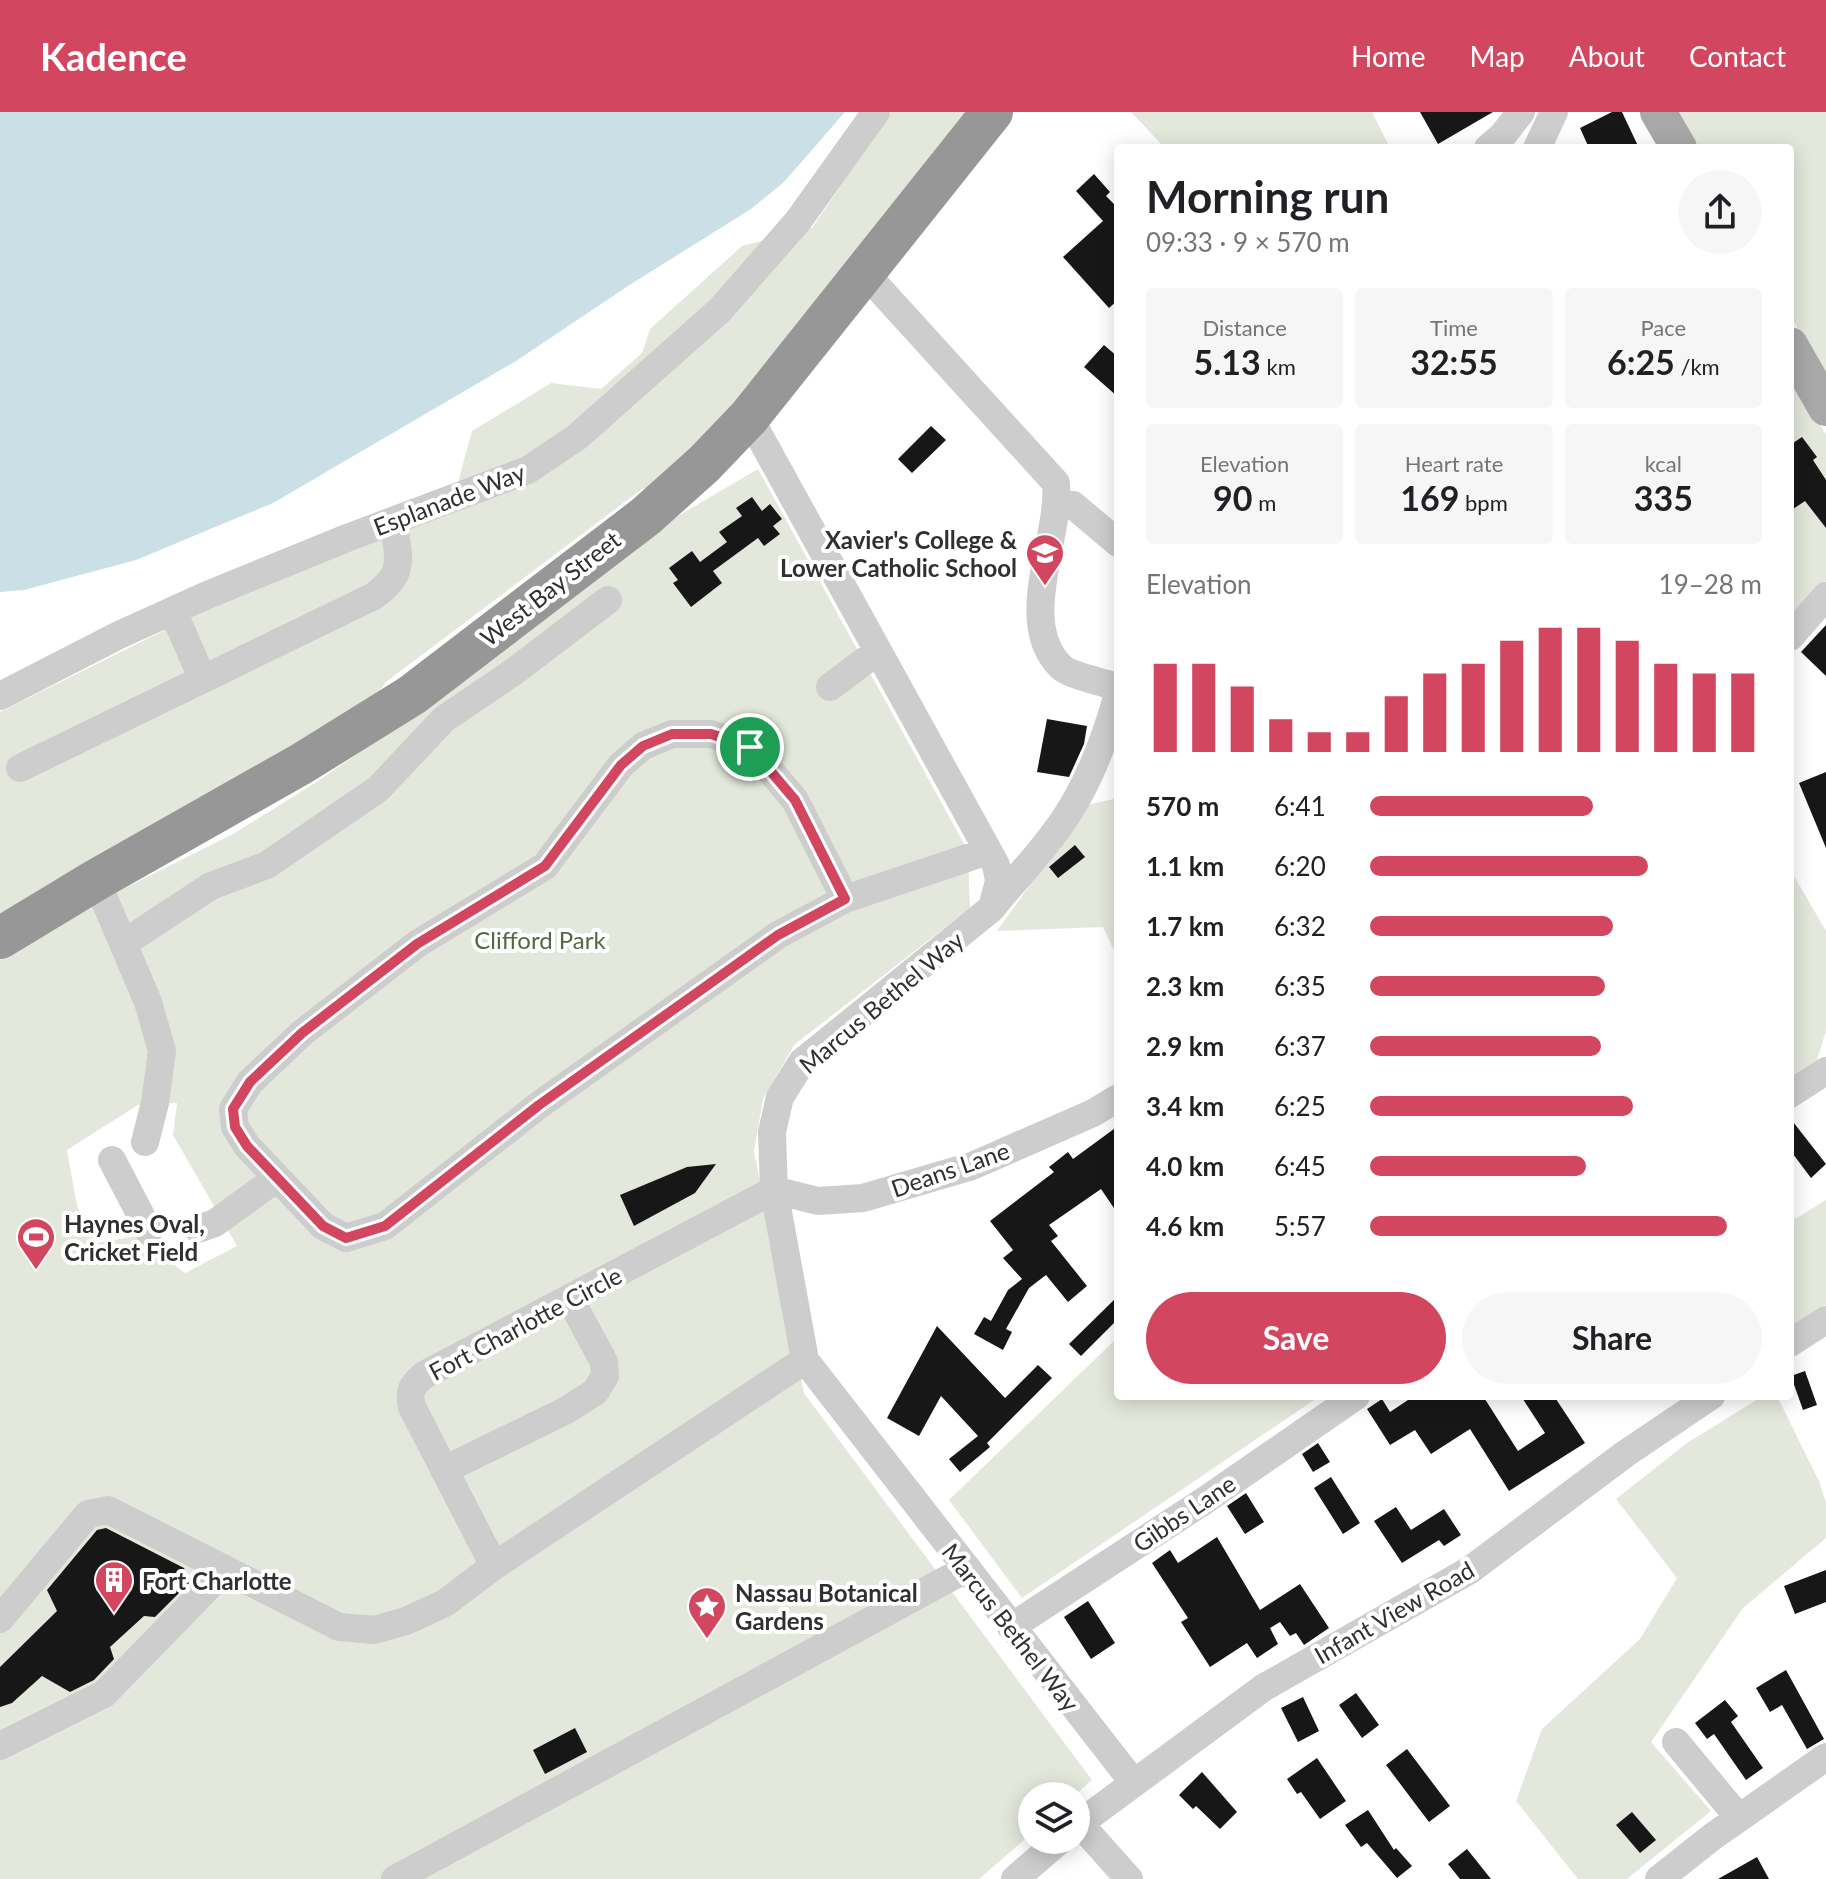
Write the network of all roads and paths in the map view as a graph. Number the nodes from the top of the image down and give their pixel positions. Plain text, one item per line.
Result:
1 (876, 112) edge
2 (992, 112) edge
3 (1521, 112) edge
4 (1554, 112) edge
5 (1658, 112) edge
6 (1493, 144) edge
7 (1539, 144) edge
8 (1677, 144) edge
9 (864, 272) junction
10 (1794, 352) edge
11 (1826, 408) edge
12 (749, 417) junction
13 (1058, 505) junction
14 (394, 521) junction
15 (1114, 540) edge
16 (1826, 596) edge
17 (608, 600) dead end
18 (173, 611) junction
19 (1794, 632) edge
20 (878, 651) junction
21 (202, 678) junction
22 (1114, 686) edge
23 (830, 687) dead end
24 (0, 696) edge
25 (1114, 708) edge
26 (20, 768) dead end
27 (988, 851) junction
28 (96, 880) junction
29 (845, 899) junction
30 (992, 908) junction
31 (0, 938) edge
32 (124, 943) junction
33 (1826, 1071) edge
34 (1794, 1091) edge
35 (1114, 1100) edge
36 (145, 1142) dead end
37 (112, 1160) dead end
38 (277, 1178) junction
39 (774, 1190) junction
40 (198, 1229) dead end
41 (149, 1231) dead end
42 (570, 1299) junction
43 (1826, 1320) edge
44 (1794, 1340) edge
45 (805, 1360) junction
46 (1350, 1400) edge
47 (1695, 1400) edge
48 (444, 1470) junction
49 (494, 1566) junction
50 (966, 1569) junction
51 (224, 1571) junction
52 (0, 1619) edge
53 (1011, 1627) junction
54 (1676, 1742) dead end
55 (0, 1746) edge
56 (1826, 1757) edge
57 (1133, 1782) junction
58 (1090, 1816) edge
59 (1739, 1818) junction
60 (1090, 1845) edge
61 (1044, 1854) edge
62 (395, 1879) edge
63 (1015, 1879) edge
64 (1129, 1879) edge
65 (1659, 1879) edge

1 - 14 street, Esplanade Way
2 - 9 highway, West Bay Street
3 - 6 street
4 - 7 street
5 - 8 main road
9 - 12 highway, West Bay Street
9 - 13 street
10 - 11 main road
12 - 20 street
12 - 28 highway, West Bay Street
13 - 15 street
13 - 22 street
14 - 18 street, Esplanade Way
14 - 21 street
16 - 19 street
17 - 32 street
18 - 21 street
18 - 24 street, Esplanade Way
20 - 23 street
20 - 27 street
21 - 26 street
25 - 30 street, Marcus Bethel Way
27 - 29 street
27 - 30 street
28 - 31 highway, West Bay Street
28 - 32 street
29 - 38 street
29 - 38 street
30 - 39 street, Marcus Bethel Way
32 - 36 street
33 - 34 street
35 - 39 street, Deans Lane
37 - 41 street
38 - 40 street
39 - 42 street, Fort Charlotte Circle
39 - 45 street, Marcus Bethel Way
42 - 48 street, Fort Charlotte Circle
42 - 48 street
43 - 44 street
45 - 49 street
45 - 50 street, Marcus Bethel Way
46 - 53 street, Gibbs Lane
47 - 57 street, Infant View Road
48 - 49 street, Fort Charlotte Circle
49 - 51 street
50 - 53 street, Marcus Bethel Way
50 - 62 street
51 - 52 street
51 - 55 street
53 - 57 street, Marcus Bethel Way
54 - 59 street
56 - 59 street
57 - 58 street, Infant View Road
59 - 65 street
60 - 64 street
61 - 63 street, Infant View Road

